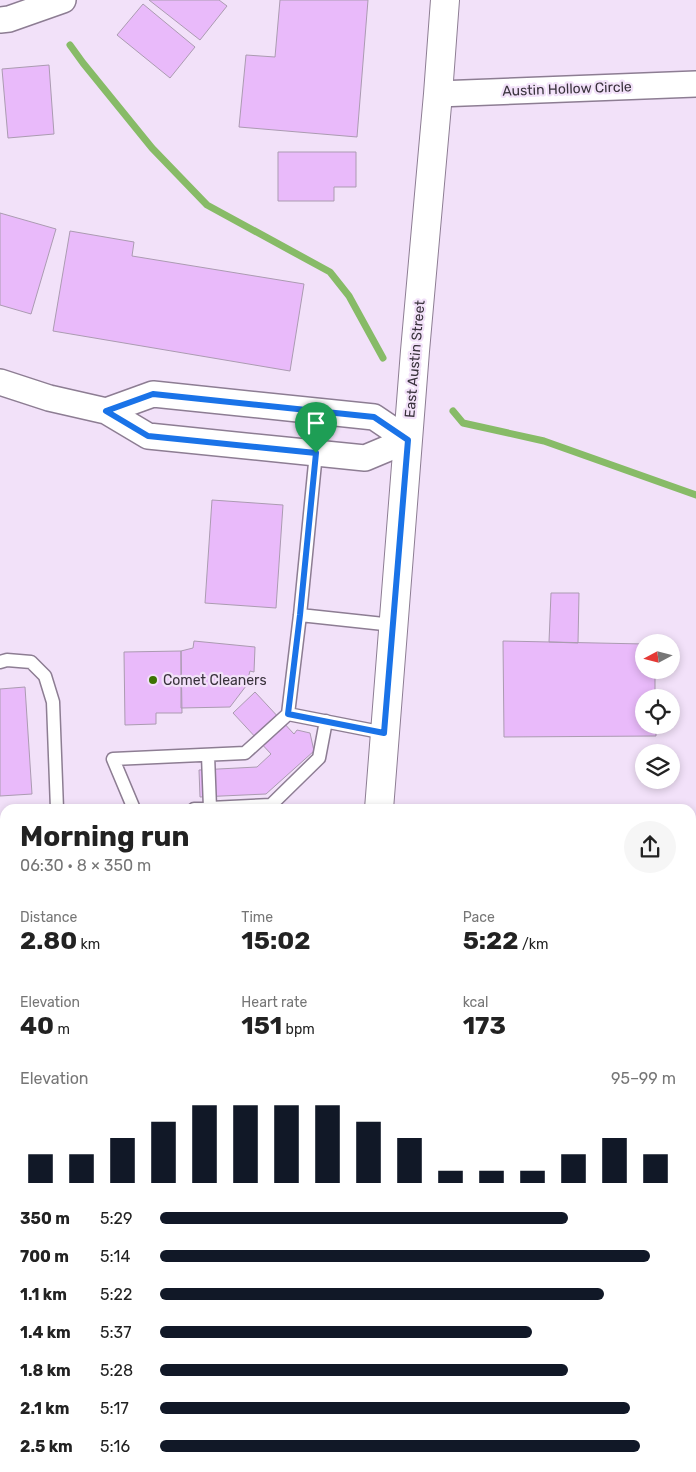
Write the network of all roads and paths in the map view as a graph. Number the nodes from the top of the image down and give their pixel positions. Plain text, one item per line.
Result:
1 (63, 0) edge
2 (445, 0) edge
3 (0, 20) edge
4 (696, 84) edge
5 (438, 94) junction
6 (0, 382) edge
7 (106, 411) junction
8 (408, 440) junction
9 (316, 453) junction
10 (300, 615) junction
11 (393, 625) junction
12 (0, 662) edge
13 (288, 714) junction
14 (326, 721) junction
15 (384, 733) junction
16 (208, 755) junction
17 (57, 804) edge
18 (132, 804) edge
19 (210, 804) edge
20 (272, 804) edge
21 (379, 804) edge

1 - 3 street
2 - 5 main road, East Austin Street
4 - 5 street, Austin Hollow Circle
5 - 8 main road, East Austin Street
6 - 7 street
7 - 8 street
7 - 9 street
8 - 9 street
8 - 11 main road, East Austin Street
9 - 10 lane
10 - 11 lane
10 - 13 lane
11 - 15 main road, East Austin Street
12 - 17 lane
13 - 14 lane
13 - 16 lane
14 - 15 lane
14 - 20 lane
15 - 21 main road, East Austin Street
16 - 18 lane
16 - 19 lane

